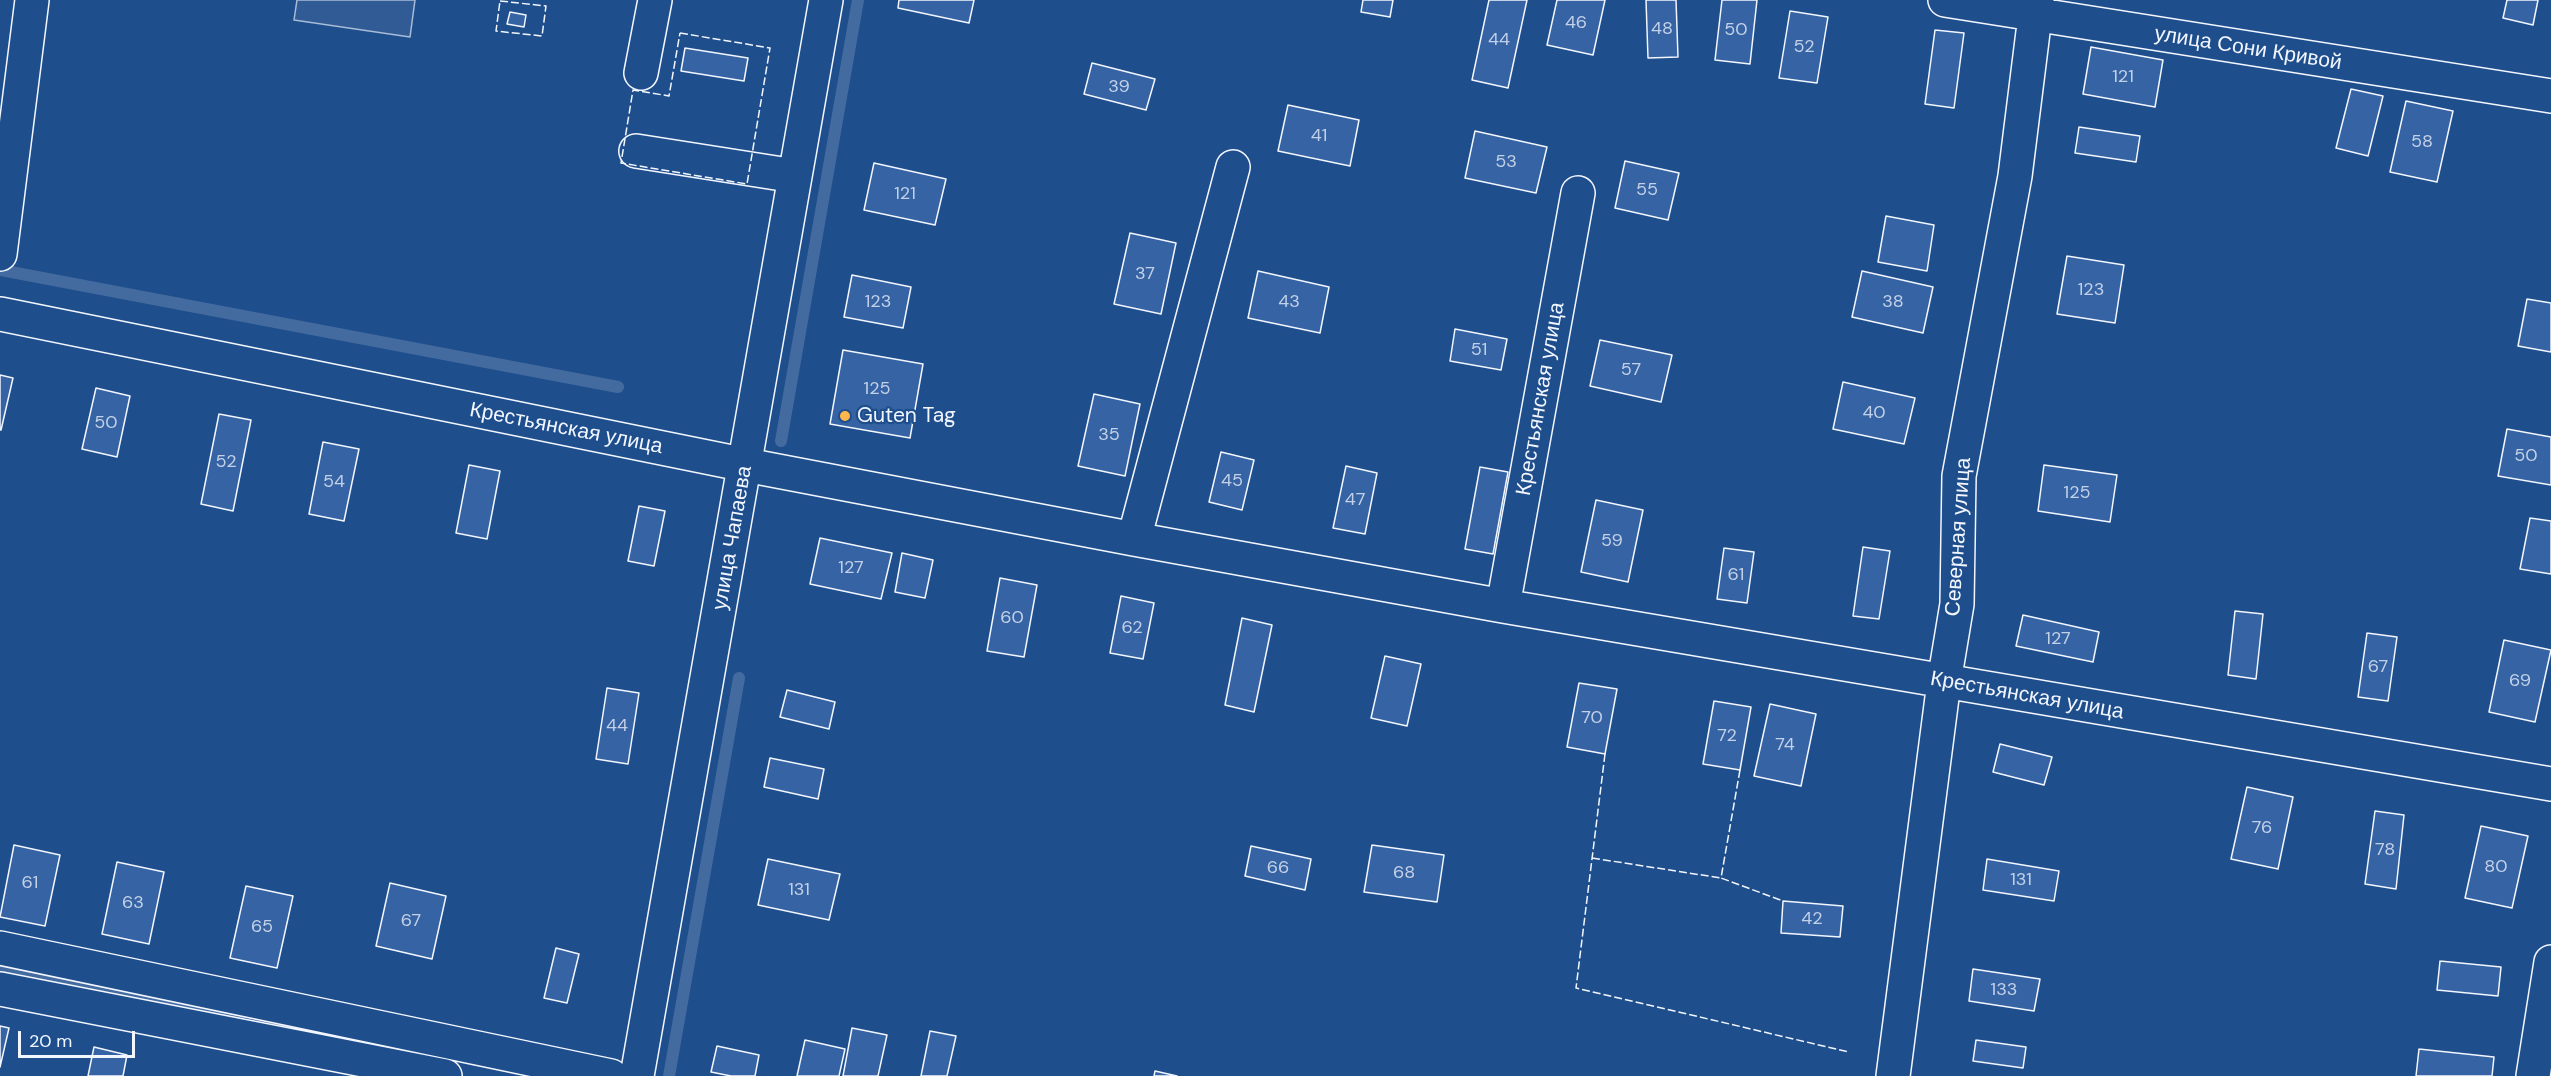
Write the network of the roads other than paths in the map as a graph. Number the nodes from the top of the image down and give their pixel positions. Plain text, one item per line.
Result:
1 (32, 0) edge
2 (655, 0) edge
3 (826, 0) edge
4 (1945, 0) edge
5 (2036, 8) edge
6 (640, 72) dead end
7 (2551, 96) edge
8 (636, 151) dead end
9 (1233, 167) dead end
10 (795, 176) junction
11 (1578, 193) dead end
12 (0, 254) edge
13 (0, 314) edge
14 (746, 465) junction
15 (1134, 539) junction
16 (1503, 606) junction
17 (1944, 682) junction
18 (2551, 784) edge
19 (0, 948) edge
20 (2551, 962) edge
21 (0, 989) edge
22 (445, 1076) edge
23 (611, 1076) edge
24 (637, 1076) edge
25 (1893, 1076) edge
26 (2533, 1076) edge

1 - 12 street
2 - 6 street
3 - 10 street, улица Чапаева
4 - 5 street, улица Сони Кривой
5 - 7 street, улица Сони Кривой
5 - 17 street, Северная улица
8 - 10 street
9 - 15 street
10 - 14 street, улица Чапаева
11 - 16 street, Крестьянская улица
13 - 14 street, Крестьянская улица
14 - 15 street, Крестьянская улица
14 - 24 street, улица Чапаева
15 - 16 street, Крестьянская улица
16 - 17 street, Крестьянская улица
17 - 18 street, Крестьянская улица
17 - 25 street, Северная улица
19 - 23 street
20 - 26 street
21 - 22 street

